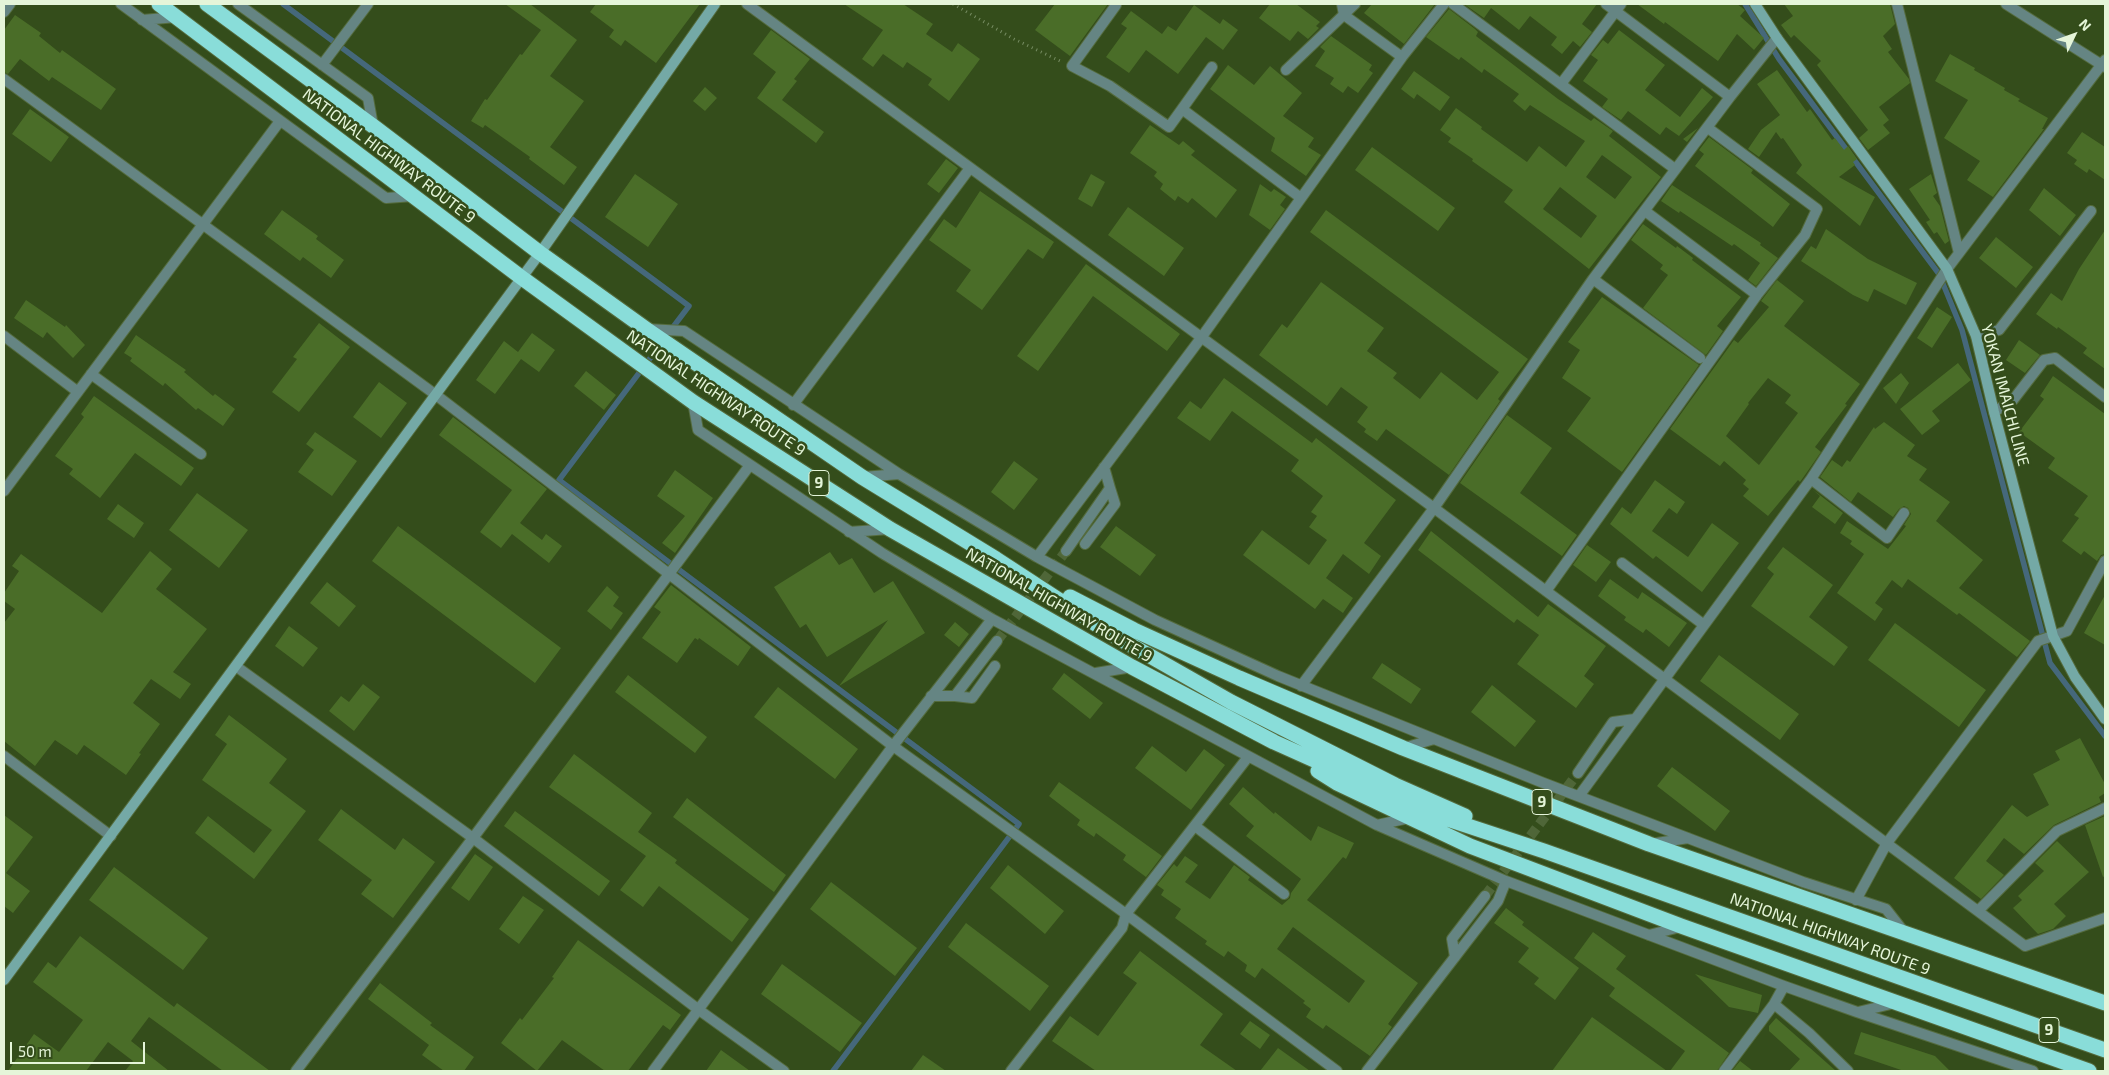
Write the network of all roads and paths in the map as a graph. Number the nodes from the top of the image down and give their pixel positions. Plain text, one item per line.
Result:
1 (10, 4) edge
2 (121, 4) edge
3 (159, 4) edge
4 (206, 4) edge
5 (238, 4) edge
6 (368, 4) edge
7 (715, 4) edge
8 (747, 4) edge
9 (953, 4) edge
10 (1342, 4) edge
11 (1355, 4) edge
12 (1444, 4) edge
13 (1453, 4) edge
14 (1606, 4) edge
15 (1755, 4) edge
16 (1897, 4) edge
17 (2006, 4) edge
18 (1116, 5) dead end
19 (1619, 7) edge
20 (4, 12) edge
21 (1344, 15) junction
22 (177, 17) junction
23 (142, 20) junction
24 (1778, 38) junction
25 (1402, 57) junction
26 (2104, 64) edge
27 (322, 65) junction
28 (1072, 66) junction
29 (1212, 67) dead end
30 (1286, 70) dead end
31 (4, 79) edge
32 (1561, 84) junction
33 (1730, 97) junction
34 (1182, 109) junction
35 (280, 120) junction
36 (374, 126) junction
37 (1708, 128) junction
38 (970, 168) junction
39 (1675, 169) junction
40 (414, 196) junction
41 (1300, 198) junction
42 (1645, 211) junction
43 (2091, 211) dead end
44 (202, 225) junction
45 (540, 253) junction
46 (1959, 253) junction
47 (1947, 269) junction
48 (522, 278) junction
49 (1593, 279) junction
50 (1757, 295) junction
51 (646, 329) junction
52 (4, 336) edge
53 (1976, 336) junction
54 (1201, 338) junction
55 (1700, 358) dead end
56 (91, 374) junction
57 (78, 392) junction
58 (436, 395) junction
59 (2105, 397) edge
60 (693, 402) junction
61 (793, 405) junction
62 (1994, 412) junction
63 (201, 454) dead end
64 (750, 465) junction
65 (1104, 467) junction
66 (899, 474) junction
67 (862, 477) junction
68 (1811, 479) junction
69 (1110, 488) junction
70 (4, 491) edge
71 (1434, 508) junction
72 (1904, 513) dead end
73 (890, 529) junction
74 (849, 532) junction
75 (1085, 544) dead end
76 (1066, 551) tunnel mouth
77 (1037, 557) junction
78 (996, 559) junction
79 (2105, 561) edge
80 (1622, 563) dead end
81 (668, 575) junction
82 (1546, 591) junction
83 (992, 619) junction
84 (1704, 625) junction
85 (2053, 636) junction
86 (997, 641) tunnel mouth
87 (996, 666) dead end
88 (237, 667) junction
89 (1132, 667) junction
90 (1096, 673) junction
91 (1665, 678) junction
92 (1301, 686) junction
93 (931, 696) junction
94 (956, 696) junction
95 (1635, 719) junction
96 (2105, 719) edge
97 (1434, 739) junction
98 (1274, 742) junction
99 (893, 746) junction
100 (1403, 748) junction
101 (4, 756) edge
102 (1248, 757) junction
103 (1578, 773) tunnel mouth
104 (1579, 796) junction
105 (2105, 808) edge
106 (1409, 818) junction
107 (1377, 825) junction
108 (1195, 826) junction
109 (111, 836) junction
110 (473, 838) junction
111 (1689, 838) junction
112 (1887, 843) junction
113 (1650, 844) junction
114 (1544, 851) junction
115 (1506, 881) junction
116 (1284, 894) dead end
117 (1485, 896) tunnel mouth
118 (1856, 900) junction
119 (1979, 910) junction
120 (1126, 914) junction
121 (2105, 918) edge
122 (1681, 926) junction
123 (1905, 933) junction
124 (1649, 935) junction
125 (1455, 957) junction
126 (4, 980) edge
127 (1784, 986) junction
128 (1898, 1002) junction
129 (2105, 1003) edge
130 (1774, 1004) junction
131 (699, 1010) junction
132 (1857, 1012) junction
133 (2105, 1050) edge
134 (296, 1071) edge
135 (653, 1071) edge
136 (784, 1071) edge
137 (1011, 1071) edge
138 (1336, 1071) edge
139 (1367, 1071) edge
140 (1724, 1071) edge
141 (1848, 1071) edge
142 (2033, 1071) edge
143 (2089, 1071) edge

1 - 20 street
2 - 23 street
3 - 22 highway, NATIONAL HIGHWAY ROUTE 9 / 9
4 - 36 highway, NATIONAL HIGHWAY ROUTE 9 / 9
5 - 27 street
6 - 27 street
7 - 45 street
8 - 38 street
9 - 28 path
10 - 21 street
11 - 21 street
12 - 25 street
13 - 32 street
14 - 19 street
15 - 24 street, YOKAN IMAICHI LINE
16 - 46 street
17 - 26 street
18 - 28 street
19 - 32 street
19 - 33 street
21 - 25 street
21 - 30 street
22 - 23 street
22 - 40 highway, NATIONAL HIGHWAY ROUTE 9 / 9
23 - 35 street
24 - 33 street
24 - 47 street, YOKAN IMAICHI LINE
25 - 41 street
26 - 46 street
27 - 36 street
28 - 34 street
29 - 34 street
31 - 44 street
32 - 39 street
33 - 37 street
34 - 41 street
35 - 40 street
35 - 44 street
36 - 45 highway, NATIONAL HIGHWAY ROUTE 9 / 9
37 - 39 street
37 - 50 street
38 - 54 street
38 - 61 street
39 - 42 street
40 - 48 highway, NATIONAL HIGHWAY ROUTE 9 / 9
41 - 54 street
42 - 49 street
42 - 50 street
43 - 53 street
44 - 56 street
44 - 58 street
45 - 48 street
45 - 51 highway, NATIONAL HIGHWAY ROUTE 9 / 9
46 - 47 street
47 - 53 street, YOKAN IMAICHI LINE
47 - 68 street
48 - 58 street
48 - 60 highway, NATIONAL HIGHWAY ROUTE 9 / 9
49 - 55 street
49 - 71 street
50 - 82 street
51 - 61 street
51 - 67 highway, NATIONAL HIGHWAY ROUTE 9 / 9
52 - 57 street
53 - 62 street, YOKAN IMAICHI LINE
54 - 65 street
54 - 71 street
56 - 57 street
56 - 63 street
57 - 70 street
58 - 81 street
58 - 88 street
59 - 62 street
60 - 64 street
60 - 73 highway, NATIONAL HIGHWAY ROUTE 9 / 9
61 - 66 street
62 - 85 street, YOKAN IMAICHI LINE
64 - 74 street
64 - 81 street
65 - 69 street
65 - 77 street
66 - 67 street
66 - 77 street
67 - 78 highway, NATIONAL HIGHWAY ROUTE 9 / 9
68 - 72 street
68 - 84 street
69 - 75 street
69 - 76 street
71 - 82 street
71 - 92 street
73 - 74 street
73 - 89 highway, NATIONAL HIGHWAY ROUTE 9 / 9
74 - 83 street
77 - 92 street
78 - 100 highway, 9
78 - 114 highway, NATIONAL HIGHWAY ROUTE 9 / 9
79 - 85 street
80 - 84 street
81 - 99 street
81 - 110 street
82 - 91 street
83 - 90 street
83 - 93 street
84 - 91 street
85 - 96 street, YOKAN IMAICHI LINE
85 - 112 street
86 - 94 street
87 - 94 street
88 - 109 street
88 - 110 street
89 - 90 street
89 - 98 highway, NATIONAL HIGHWAY ROUTE 9 / 9
90 - 102 street
91 - 95 street
91 - 112 street
92 - 97 street
93 - 94 street
93 - 99 street
95 - 103 street
95 - 104 street
97 - 100 street
97 - 104 street
98 - 106 highway, 9
98 - 114 highway, NATIONAL HIGHWAY ROUTE 9 / 9
99 - 120 street
99 - 131 street
100 - 113 highway, 9
101 - 109 street
102 - 107 street
102 - 108 street
104 - 111 street
105 - 119 street
106 - 107 street
106 - 122 highway, 9
107 - 115 street
108 - 116 street
108 - 120 street
109 - 126 street
110 - 131 street
110 - 134 street
111 - 113 street
111 - 118 street
112 - 118 street
112 - 119 street
113 - 123 highway, 9
114 - 133 highway, NATIONAL HIGHWAY ROUTE 9 / 9
115 - 124 street
115 - 125 street
117 - 125 street
118 - 123 street
119 - 121 street
120 - 137 street
120 - 138 street
122 - 124 street
122 - 128 highway, 9
123 - 129 highway, 9
124 - 127 street
125 - 139 street
127 - 130 street
127 - 132 street
128 - 132 street
128 - 143 highway, 9
130 - 140 street
130 - 141 street
131 - 135 street
131 - 136 street
132 - 142 street

